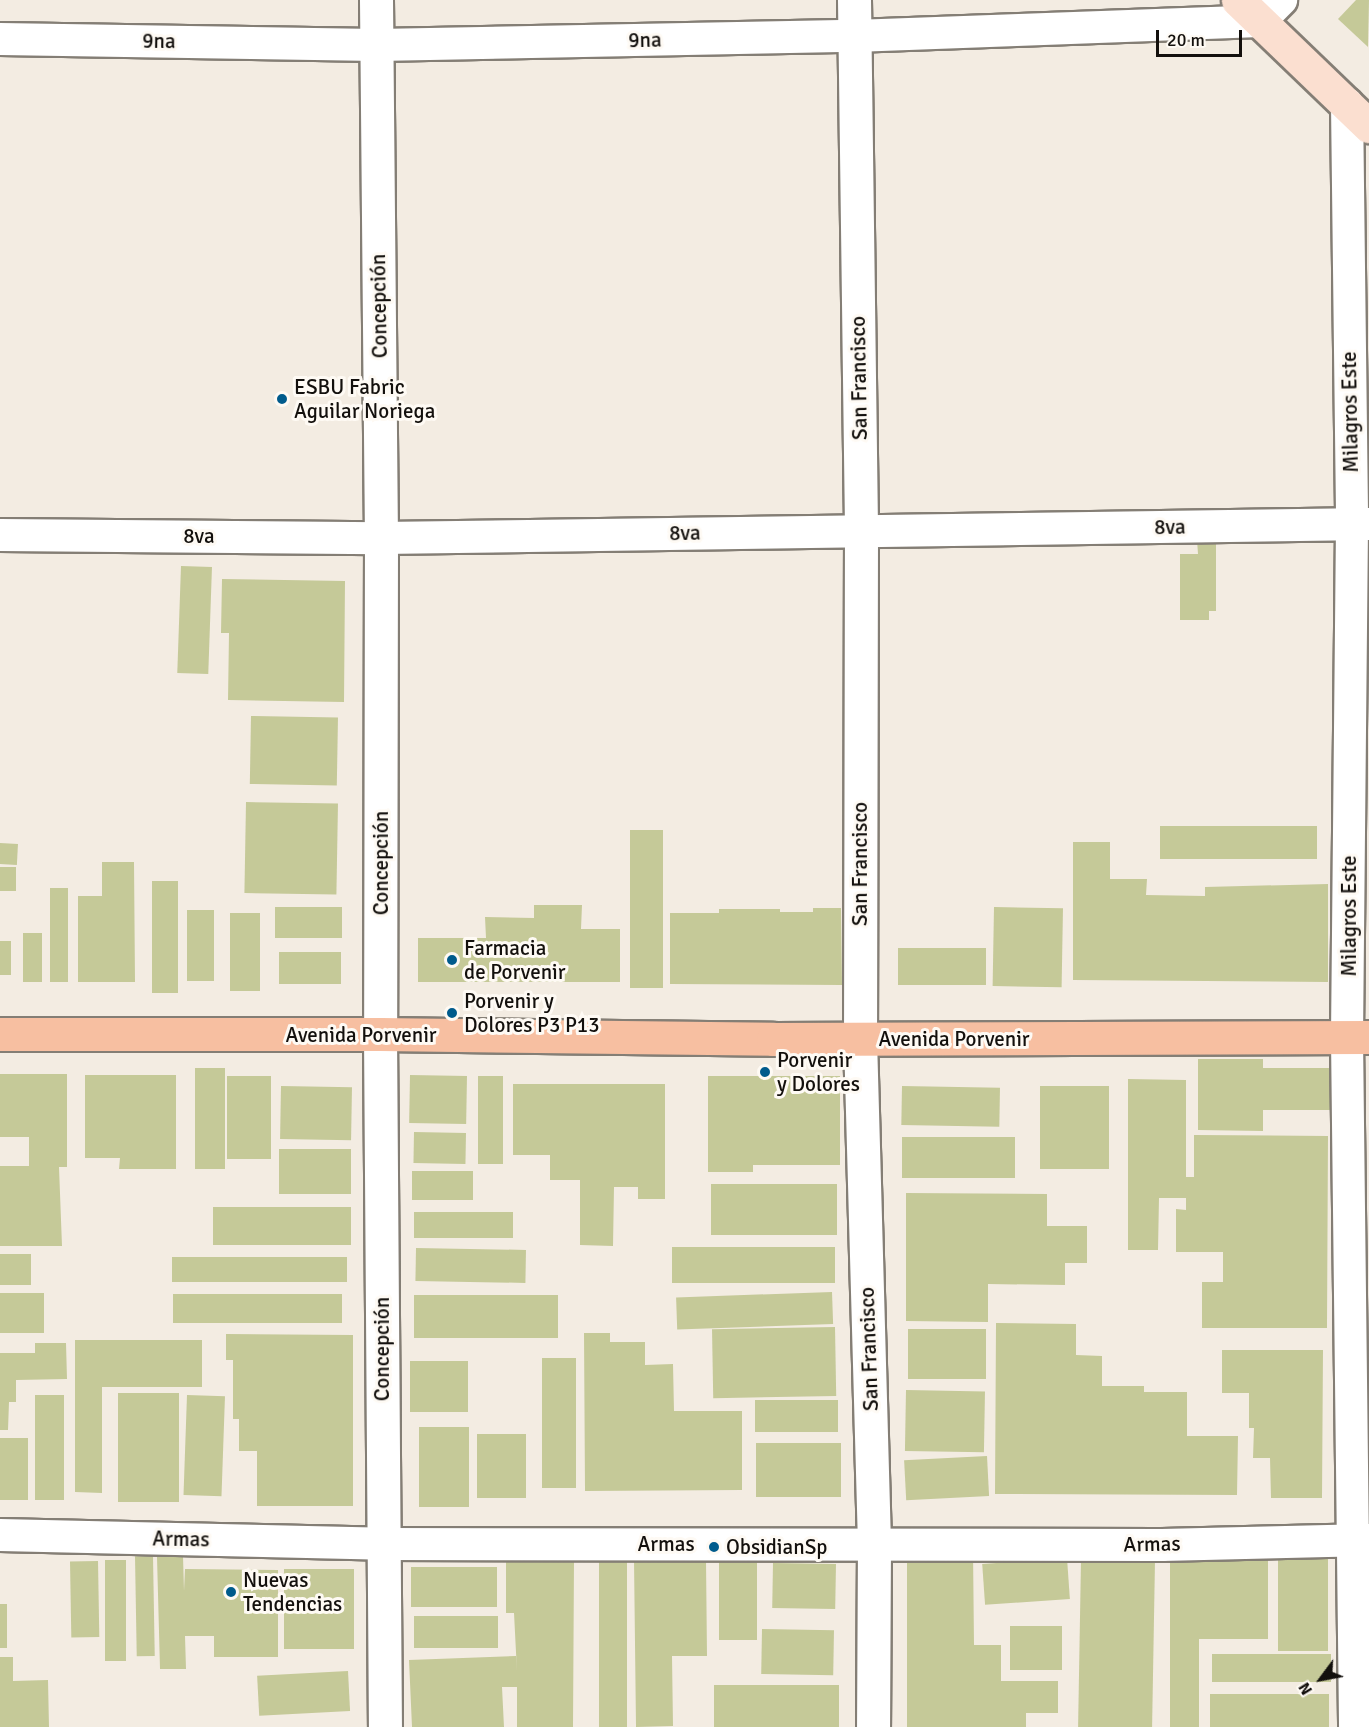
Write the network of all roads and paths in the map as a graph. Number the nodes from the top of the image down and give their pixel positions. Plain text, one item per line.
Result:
1 (376, 0) edge
2 (854, 0) edge
3 (1259, 7) edge
4 (854, 36) junction
5 (0, 39) edge
6 (377, 45) junction
7 (1358, 115) edge
8 (1360, 524) edge
9 (861, 531) junction
10 (0, 535) edge
11 (381, 538) junction
12 (0, 1034) edge
13 (380, 1034) junction
14 (1358, 1037) edge
15 (860, 1039) junction
16 (0, 1535) edge
17 (1362, 1540) edge
18 (384, 1544) junction
19 (874, 1544) junction
20 (385, 1727) edge
21 (873, 1727) edge
22 (1355, 1727) edge

1 - 6 street, Concepción
2 - 4 street, San Francisco
3 - 4 street, 9na
3 - 7 main road
4 - 6 street, 9na
4 - 9 street, San Francisco
5 - 6 street, 9na
6 - 11 street, Concepción
7 - 8 street, Milagros Este
8 - 9 street, 8va
8 - 14 street, Milagros Este
9 - 11 street, 8va
9 - 15 street, San Francisco
10 - 11 street, 8va
11 - 13 street, Concepción
12 - 13 main road, Avenida Porvenir
13 - 15 main road, Avenida Porvenir
13 - 18 street, Concepción
14 - 15 main road, Avenida Porvenir
14 - 17 street, Milagros Este
15 - 19 street, San Francisco
16 - 18 street, Armas
17 - 19 street, Armas
17 - 22 street, Milagros Este
18 - 19 street, Armas
18 - 20 street, Concepción
19 - 21 street, San Francisco

